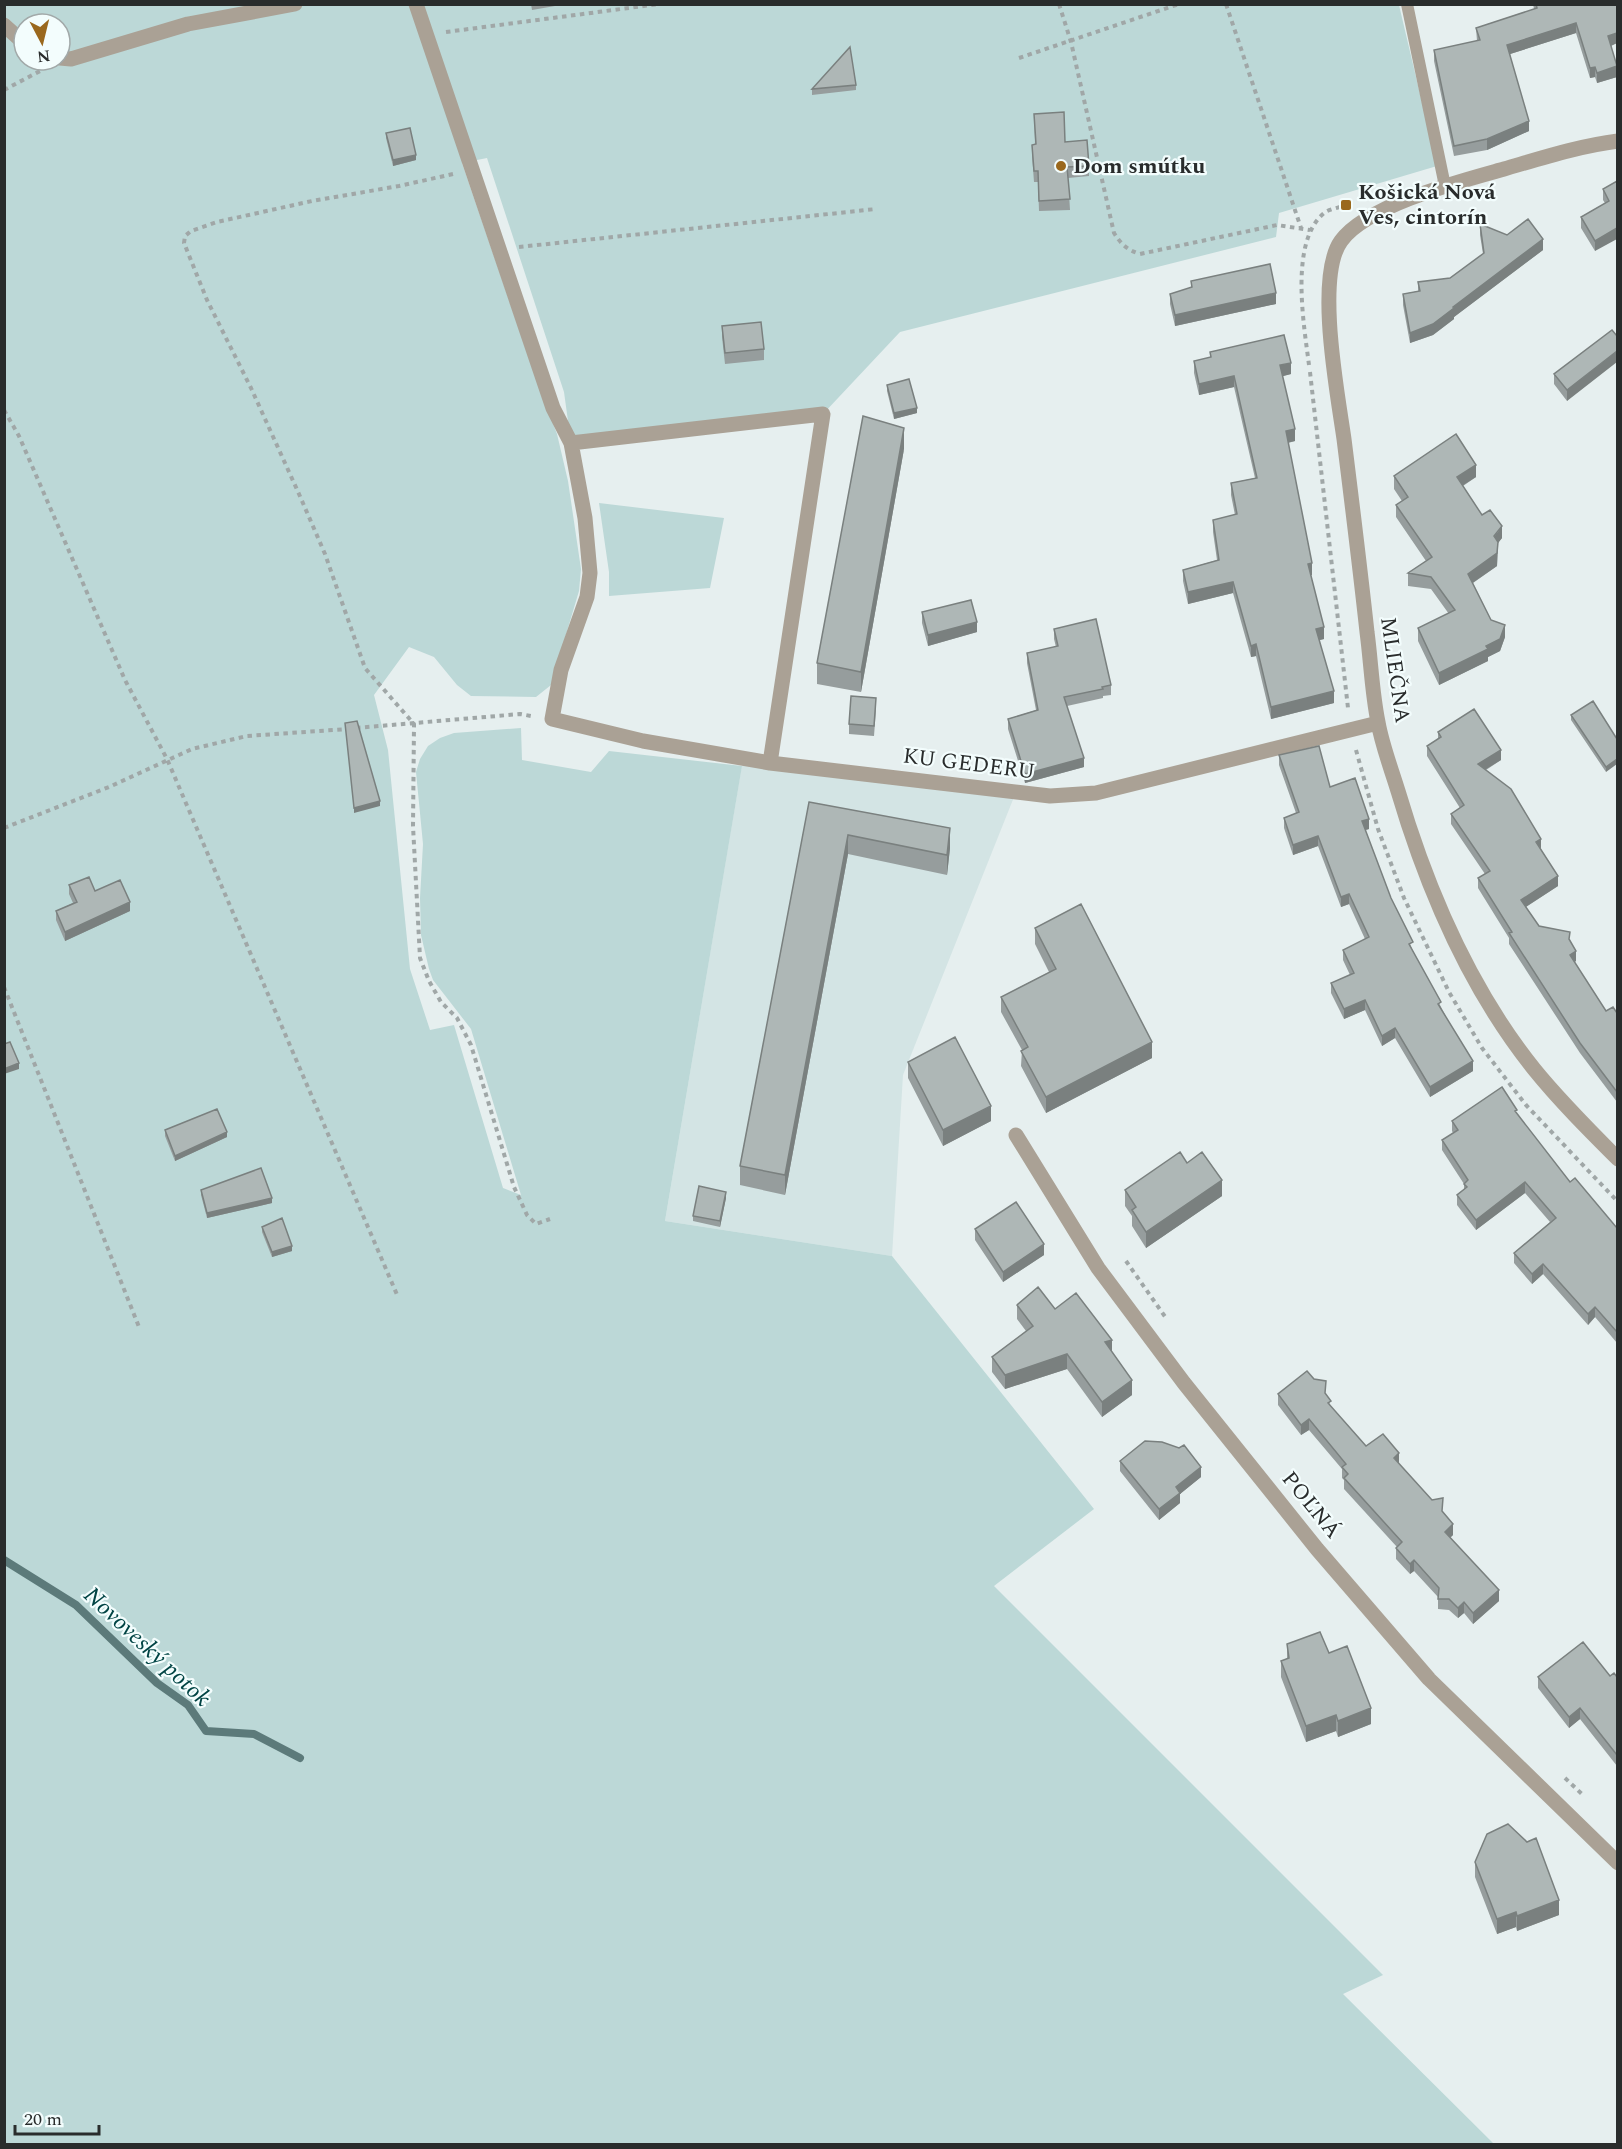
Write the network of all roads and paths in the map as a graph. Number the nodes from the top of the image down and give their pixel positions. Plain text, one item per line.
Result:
1 (295, 4) edge
2 (416, 4) edge
3 (659, 4) edge
4 (1059, 4) edge
5 (1179, 4) edge
6 (1226, 4) edge
7 (1407, 4) edge
8 (427, 34) junction
9 (1071, 42) junction
10 (72, 56) edge
11 (1019, 58) dead end
12 (36, 72) edge
13 (4, 90) edge
14 (1617, 141) edge
15 (471, 169) junction
16 (1445, 186) junction
17 (876, 209) dead end
18 (1301, 228) junction
19 (1310, 230) dead end
20 (500, 249) junction
21 (4, 410) edge
22 (571, 443) junction
23 (552, 719) junction
24 (1378, 723) junction
25 (414, 724) junction
26 (167, 759) junction
27 (770, 763) junction
28 (4, 828) edge
29 (4, 987) edge
30 (1016, 1135) dead end
31 (1617, 1159) edge
32 (550, 1219) dead end
33 (1126, 1261) dead end
34 (398, 1297) dead end
35 (1171, 1326) dead end
36 (139, 1328) dead end
37 (1564, 1777) dead end
38 (1588, 1800) dead end
39 (1617, 1863) edge

1 - 10 street
2 - 8 street
3 - 8 path
4 - 9 path
5 - 9 path
6 - 18 path
7 - 16 lane
8 - 15 street
9 - 11 path
9 - 18 path
12 - 13 path
14 - 16 street, MLIEČNA
15 - 20 street
15 - 25 path
16 - 24 street, MLIEČNA
17 - 20 path
18 - 19 path
20 - 22 street
21 - 26 path
22 - 23 street
22 - 27 street
23 - 25 path
23 - 27 street, KU GEDERU
24 - 27 street, KU GEDERU
24 - 31 street, MLIEČNA
25 - 26 path
25 - 32 path
26 - 28 path
26 - 34 path
29 - 36 path
30 - 39 street, POĽNÁ
33 - 35 path
37 - 38 path

